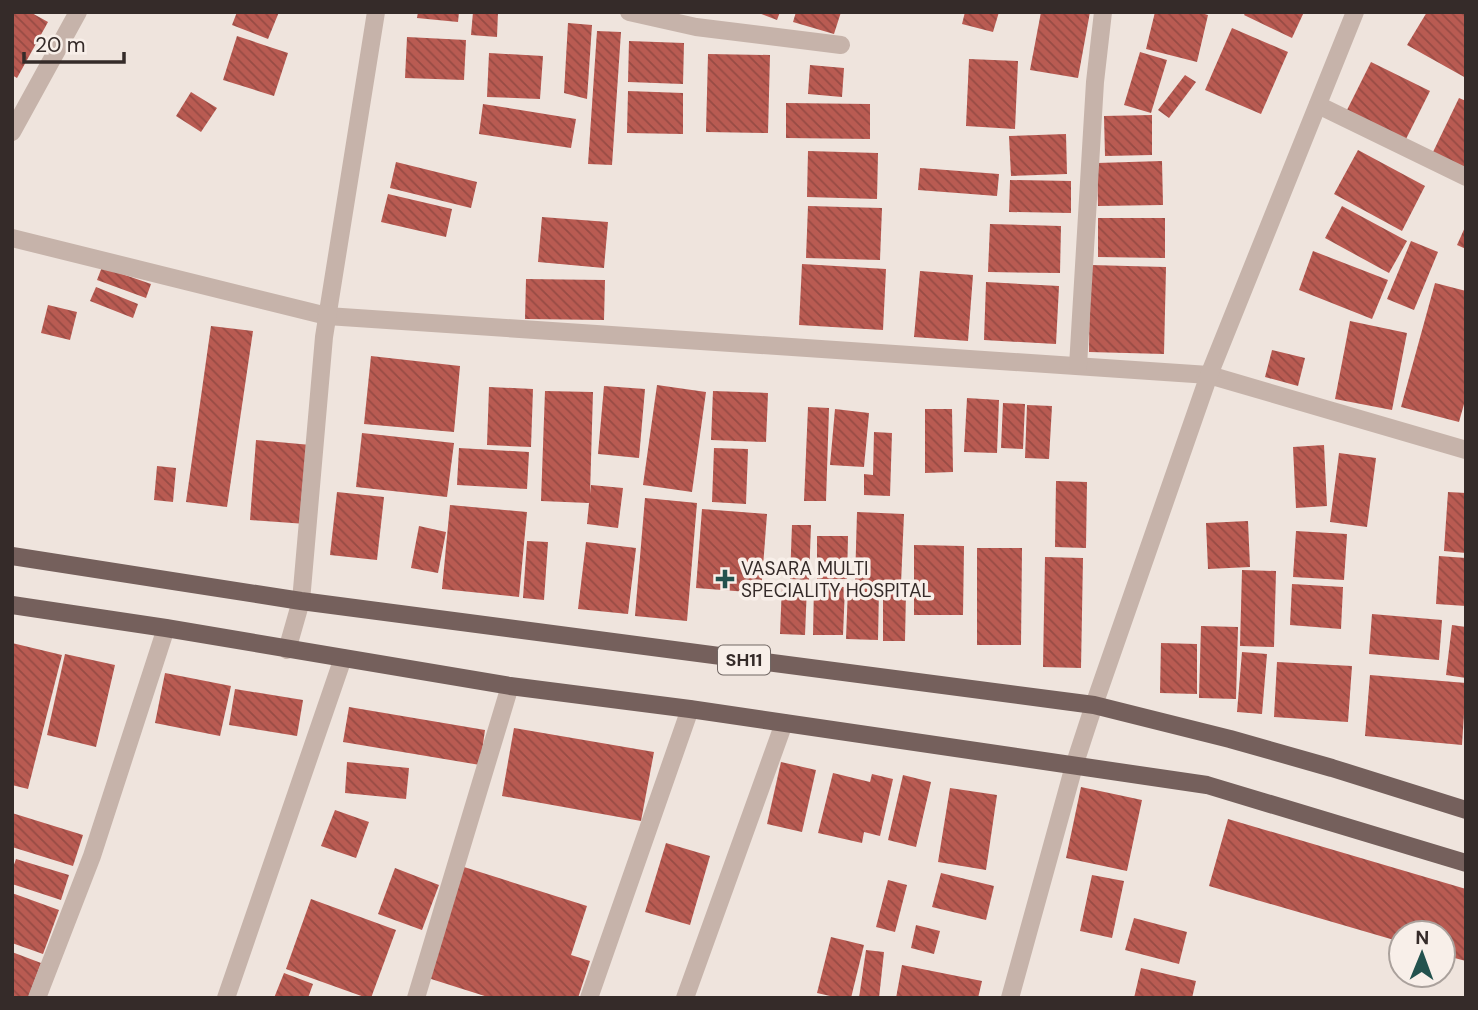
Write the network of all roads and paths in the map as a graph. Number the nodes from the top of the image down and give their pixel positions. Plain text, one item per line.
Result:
1 (78, 12) edge
2 (376, 12) edge
3 (629, 12) edge
4 (1103, 12) edge
5 (1355, 12) edge
6 (841, 45) dead end
7 (1318, 105) junction
8 (13, 129) edge
9 (1466, 177) edge
10 (12, 238) edge
11 (327, 316) junction
12 (1078, 366) junction
13 (1209, 375) junction
14 (1466, 450) edge
15 (12, 556) edge
16 (300, 601) junction
17 (12, 606) edge
18 (166, 628) junction
19 (287, 650) junction
20 (344, 658) junction
21 (510, 686) junction
22 (1094, 705) junction
23 (690, 709) junction
24 (784, 723) junction
25 (1074, 766) junction
26 (1466, 810) edge
27 (1466, 863) edge
28 (37, 998) edge
29 (226, 998) edge
30 (416, 998) edge
31 (589, 998) edge
32 (684, 998) edge
33 (1010, 998) edge

1 - 8 street
2 - 11 street
3 - 6 street
4 - 12 street
5 - 7 street
7 - 9 street
7 - 13 street
10 - 11 street
11 - 12 street
11 - 16 street
12 - 13 street
13 - 14 street
13 - 22 street
15 - 16 main road, SH11
16 - 19 street
16 - 22 main road, SH11
17 - 18 main road
18 - 19 main road
18 - 28 street
19 - 20 main road
20 - 21 main road
20 - 29 street
21 - 23 main road
21 - 30 street
22 - 25 street
22 - 26 main road, SH11
23 - 24 main road
23 - 31 street
24 - 25 main road
24 - 32 street
25 - 27 main road
25 - 33 street

